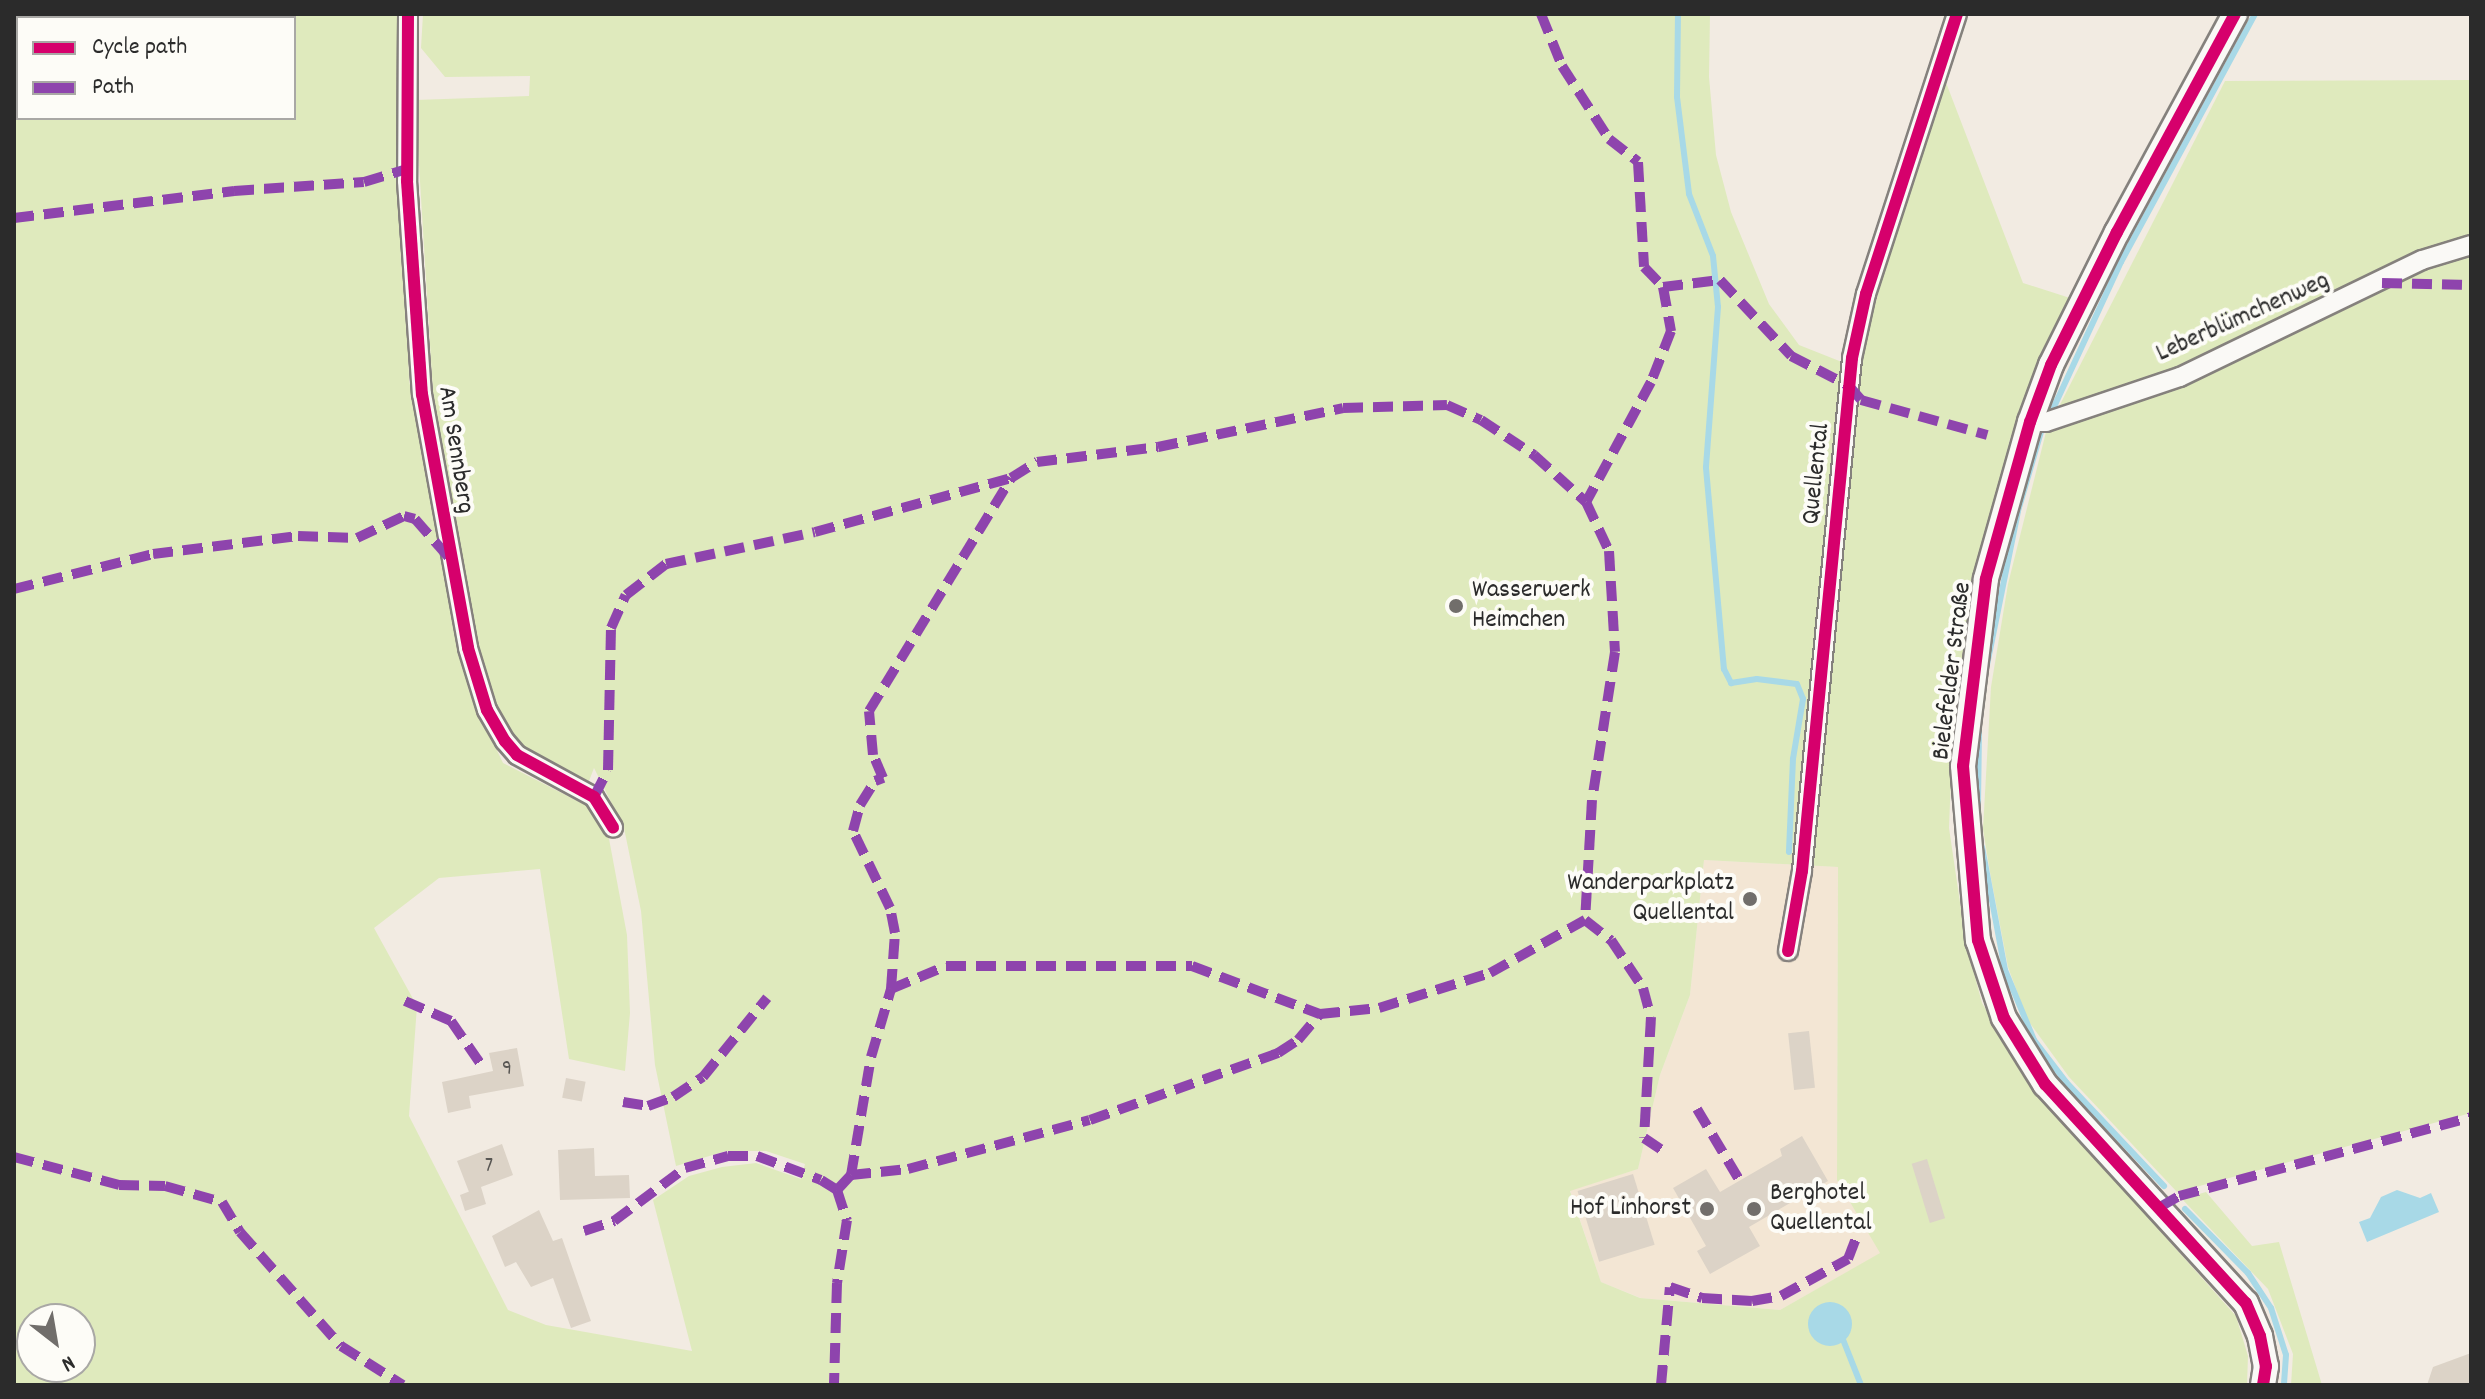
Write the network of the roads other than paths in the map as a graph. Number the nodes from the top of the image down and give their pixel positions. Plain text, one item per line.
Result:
1 (408, 14) edge
2 (1957, 14) edge
3 (2235, 14) edge
4 (2471, 245) edge
5 (2030, 422) junction
6 (613, 827) dead end
7 (1788, 951) dead end
8 (2263, 1385) edge

1 - 6 street, Am Sennberg
2 - 7 street, Quellental
3 - 5 main road, Bielefelder Straße
4 - 5 street, Leberblümchenweg
5 - 8 main road, Bielefelder Straße

